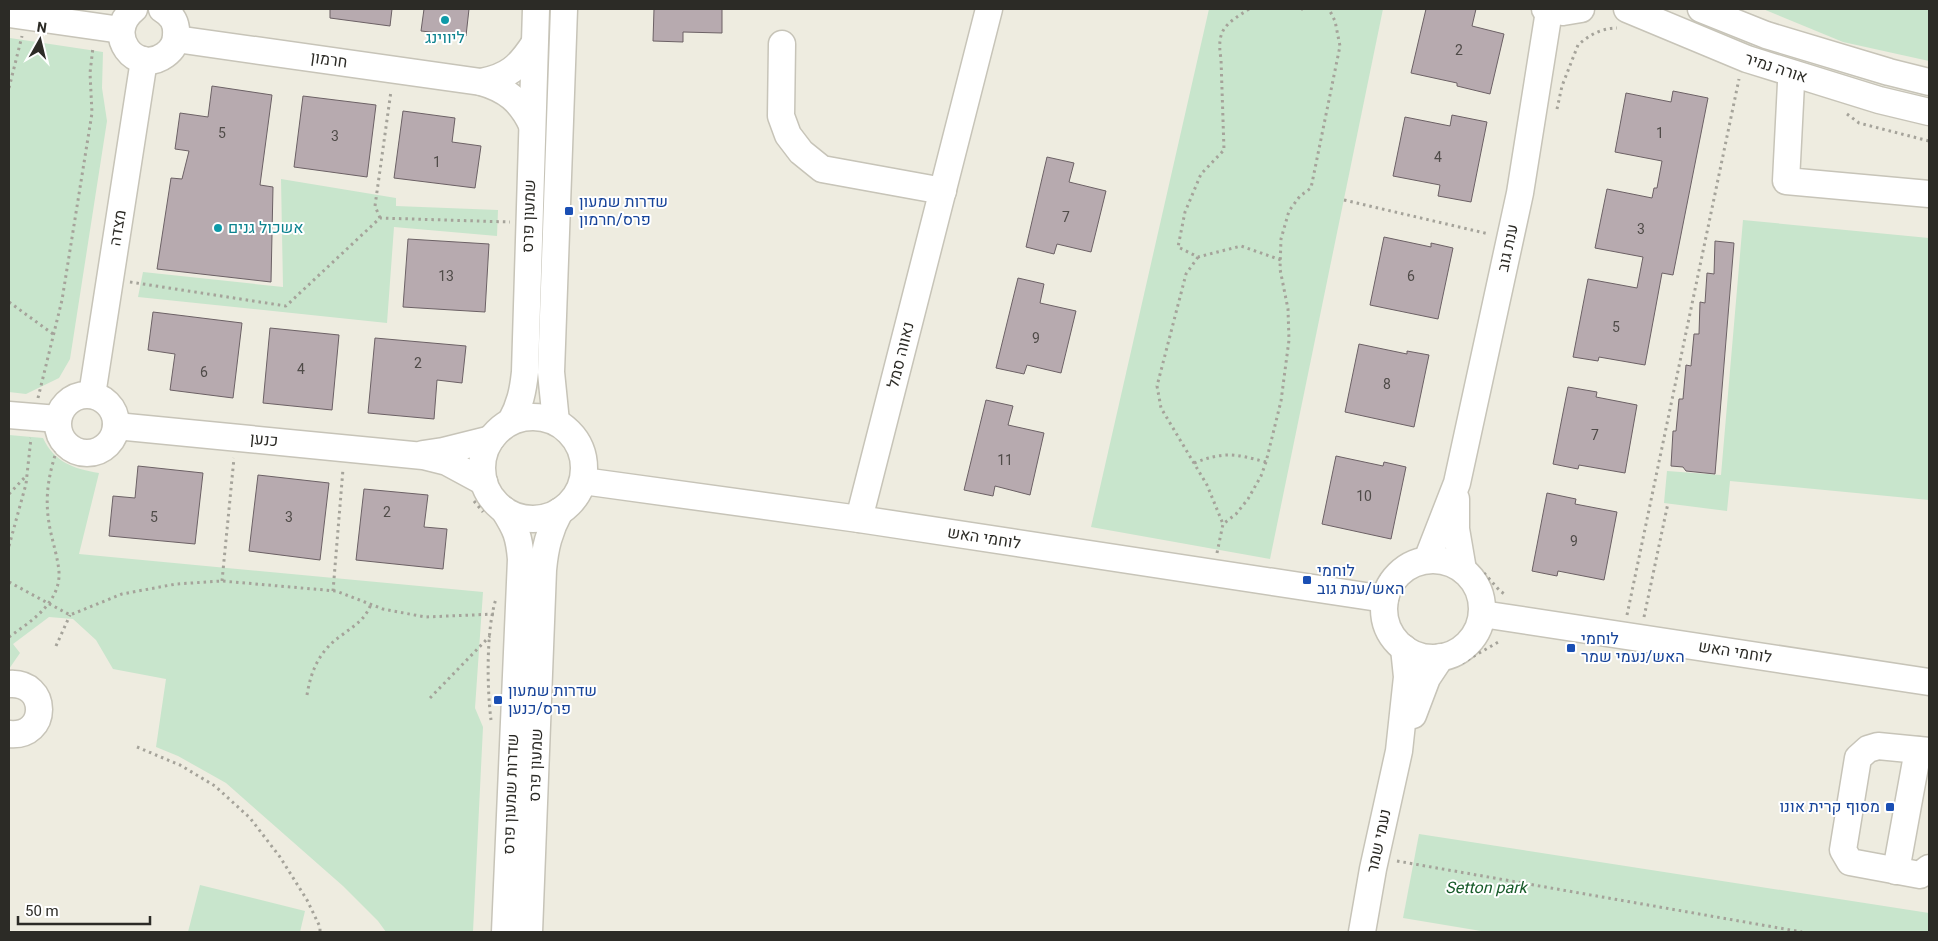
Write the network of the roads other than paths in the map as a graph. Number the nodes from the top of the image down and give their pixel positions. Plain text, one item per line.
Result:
1 (162, 9) edge
2 (536, 9) edge
3 (564, 9) edge
4 (989, 9) edge
5 (1581, 9) edge
6 (1627, 9) edge
7 (1701, 9) edge
8 (1547, 10) edge
9 (18, 15) edge
10 (128, 20) edge
11 (176, 38) junction
12 (534, 44) junction
13 (782, 44) dead end
14 (144, 60) junction
15 (1794, 74) junction
16 (481, 82) junction
17 (1929, 82) edge
18 (1929, 112) edge
19 (532, 125) junction
20 (943, 191) junction
21 (1929, 194) edge
22 (92, 395) junction
23 (511, 421) junction
24 (40, 422) edge
25 (556, 422) junction
26 (116, 426) junction
27 (491, 439) junction
28 (413, 455) junction
29 (583, 481) junction
30 (484, 482) junction
31 (1456, 483) junction
32 (504, 510) junction
33 (560, 512) junction
34 (859, 519) junction
35 (1419, 559) junction
36 (1463, 570) junction
37 (1382, 589) junction
38 (1482, 614) junction
39 (1404, 648) junction
40 (1450, 662) junction
41 (1929, 682) edge
42 (9, 684) edge
43 (9, 734) edge
44 (1399, 750) junction
45 (1924, 751) edge
46 (1929, 868) edge
47 (1896, 871) junction
48 (505, 932) edge
49 (529, 932) edge
50 (1362, 932) edge

1 - 11 street
2 - 12 street, שמעון פרס
3 - 25 street, שמעון פרס
4 - 20 street, נאווה סמל
5 - 8 street
6 - 15 street, אורה נמיר
7 - 17 street, אורה נמיר
8 - 31 street, ענת גוב
9 - 10 street
10 - 14 street
11 - 14 street
11 - 16 street, חרמון
12 - 16 street, חרמון
12 - 19 street, שמעון פרס
13 - 20 street
14 - 22 street, מצדה
15 - 18 street, אורה נמיר
15 - 21 street
16 - 19 street, חרמון
19 - 23 street, שמעון פרס
20 - 34 street, נאווה סמל
22 - 24 street
22 - 26 street
23 - 25 street
23 - 27 street
24 - 26 street
25 - 29 street
26 - 28 street, כנען
27 - 28 street, כנען
27 - 30 street
28 - 30 street, כנען
29 - 33 street
29 - 34 street, לוחמי האש
30 - 32 street
31 - 35 street, ענת גוב
31 - 36 street, ענת גוב
32 - 33 street
32 - 48 street, שדרות שמעון פרס
33 - 49 street, שמעון פרס
34 - 37 street, לוחמי האש
35 - 36 street
35 - 37 street
36 - 38 street
37 - 39 street
38 - 40 street
38 - 41 street, לוחמי האש
39 - 40 street
39 - 44 street, נעמי שמר
40 - 44 street, נעמי שמר
42 - 43 street
44 - 50 street, נעמי שמר
45 - 47 street
45 - 47 street
46 - 47 street

